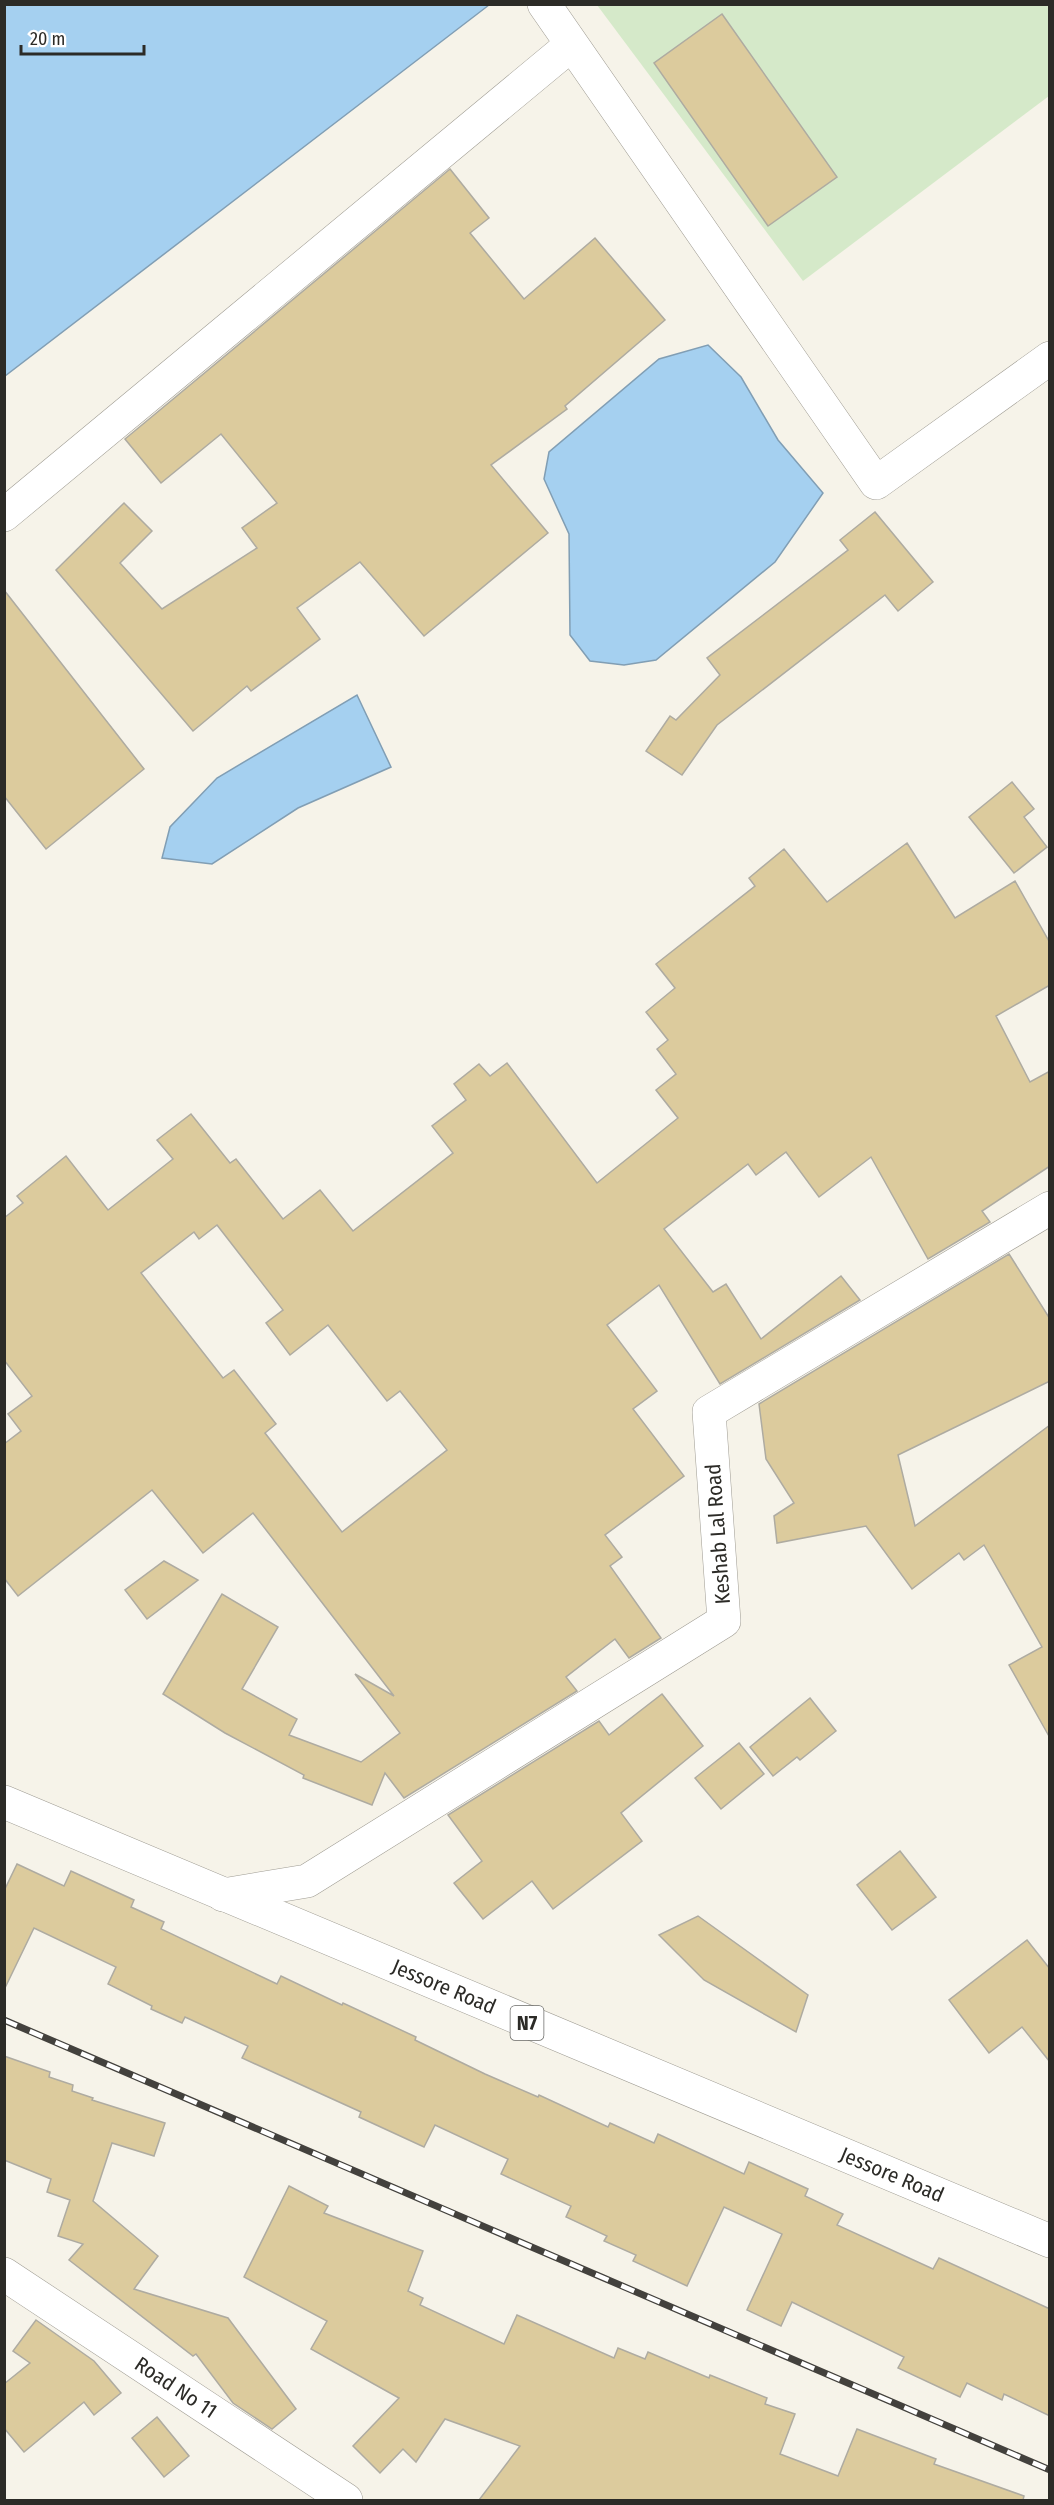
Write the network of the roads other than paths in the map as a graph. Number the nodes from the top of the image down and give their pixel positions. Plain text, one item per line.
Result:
1 (544, 4) edge
2 (572, 45) junction
3 (1050, 358) edge
4 (4, 515) edge
5 (1050, 1208) edge
6 (4, 1802) edge
7 (223, 1895) junction
8 (1050, 2241) edge
9 (4, 2274) edge
10 (346, 2500) edge

1 - 2 main road
2 - 3 main road
2 - 4 main road
5 - 7 main road, Keshab Lal Road
6 - 7 main road, Jessore Road / N7
7 - 8 main road, Jessore Road / N7
9 - 10 main road, Road No 11

